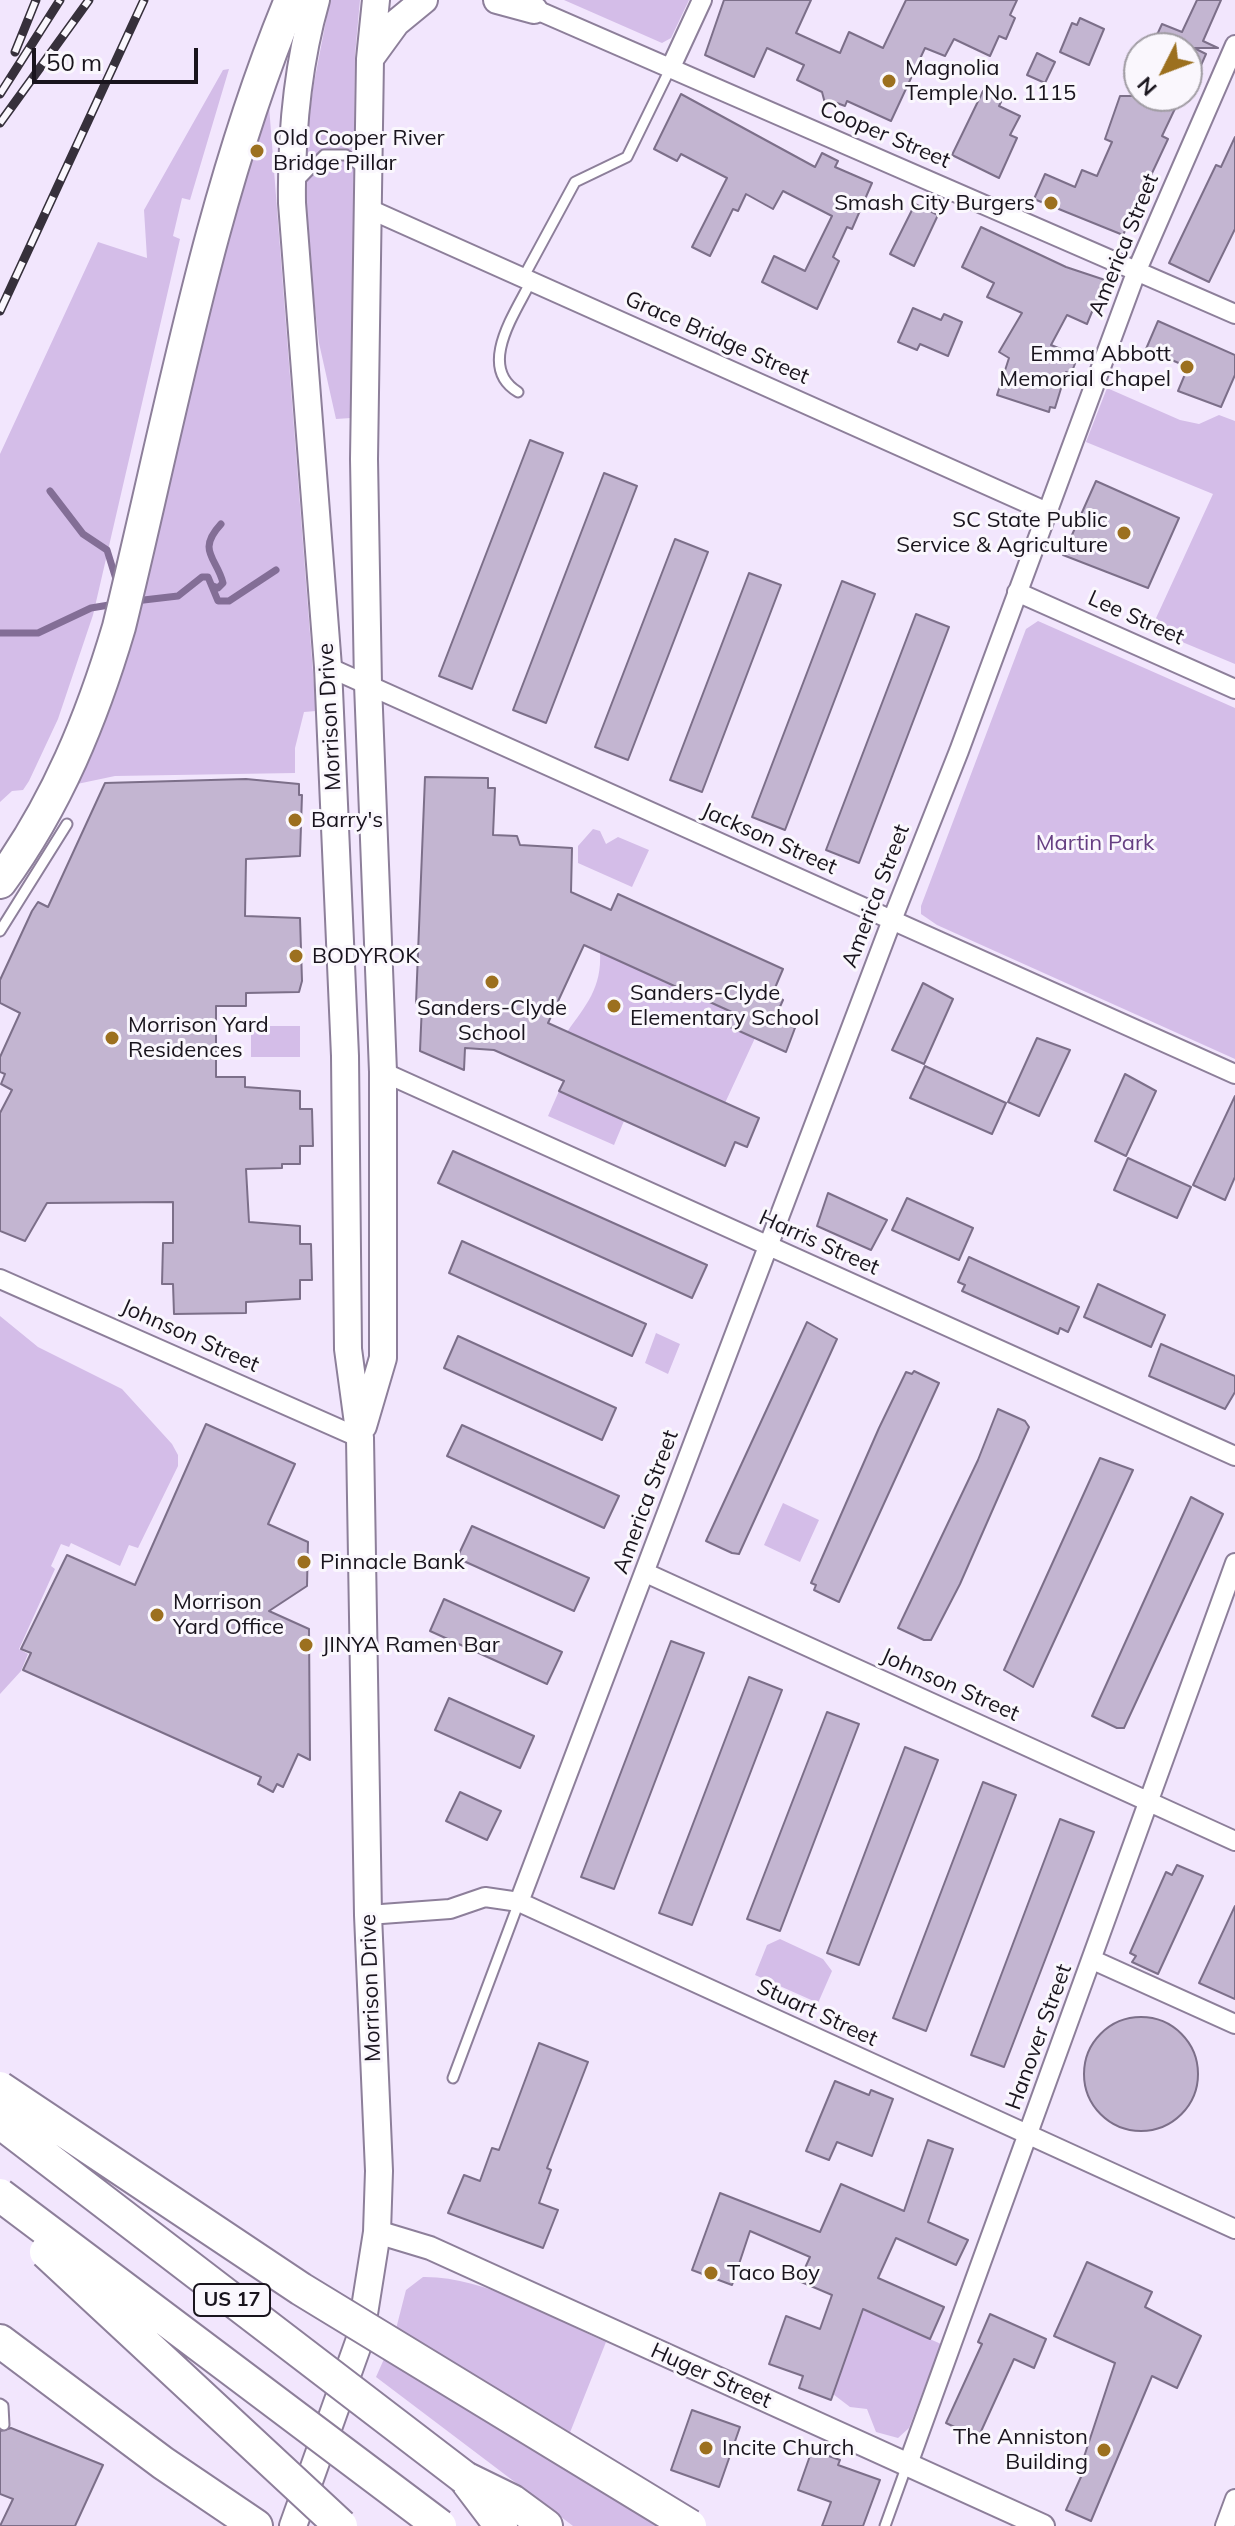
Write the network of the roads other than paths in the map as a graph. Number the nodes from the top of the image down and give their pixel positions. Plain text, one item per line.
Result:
1 (291, 0) edge
2 (316, 0) edge
3 (376, 0) edge
4 (424, 0) edge
5 (497, 0) edge
6 (702, 0) edge
7 (525, 5) edge
8 (1235, 45) edge
9 (370, 59) junction
10 (670, 69) junction
11 (367, 174) junction
12 (292, 191) junction
13 (367, 208) junction
14 (1137, 270) junction
15 (527, 279) junction
16 (1235, 314) edge
17 (518, 392) dead end
18 (1047, 512) junction
19 (1017, 592) junction
20 (328, 667) junction
21 (368, 684) junction
22 (1235, 689) edge
23 (67, 824) dead end
24 (0, 882) edge
25 (892, 920) junction
26 (0, 931) edge
27 (383, 1072) junction
28 (1235, 1074) edge
29 (767, 1246) junction
30 (0, 1279) edge
31 (360, 1438) junction
32 (1235, 1456) edge
33 (1235, 1563) edge
34 (646, 1573) junction
35 (1150, 1801) junction
36 (1235, 1841) edge
37 (519, 1902) junction
38 (368, 1915) junction
39 (1093, 1960) junction
40 (1235, 2024) edge
41 (453, 2078) dead end
42 (0, 2088) edge
43 (0, 2122) edge
44 (1028, 2136) junction
45 (0, 2195) edge
46 (0, 2209) edge
47 (1235, 2229) edge
48 (377, 2232) junction
49 (0, 2341) edge
50 (0, 2404) edge
51 (4, 2425) dead end
52 (908, 2464) junction
53 (465, 2478) junction
54 (1235, 2499) edge
55 (256, 2526) edge
56 (293, 2526) edge
57 (341, 2526) edge
58 (440, 2526) edge
59 (501, 2526) edge
60 (546, 2526) edge
61 (690, 2526) edge
62 (885, 2526) edge
63 (1043, 2526) edge
64 (1225, 2526) edge

1 - 24 highway
2 - 12 main road, Morrison Drive
3 - 9 main road, Morrison Drive
4 - 9 main road
5 - 7 main road
6 - 10 street
7 - 10 street, Cooper Street
8 - 14 street, America Street
9 - 11 main road, Morrison Drive
10 - 14 street, Cooper Street
10 - 15 lane
11 - 12 lane
11 - 13 main road, Morrison Drive
12 - 20 main road, Morrison Drive
13 - 15 street, Grace Bridge Street
13 - 21 main road, Morrison Drive
14 - 16 street, Cooper Street
14 - 18 street, America Street
15 - 17 lane
15 - 18 street, Grace Bridge Street
18 - 19 street, America Street
19 - 22 street, Lee Street
19 - 25 street, America Street
20 - 21 street, Jackson Street
20 - 31 main road, Morrison Drive
21 - 25 street, Jackson Street
21 - 27 main road, Morrison Drive
23 - 26 lane
25 - 28 street, Jackson Street
25 - 29 street, America Street
27 - 29 street, Harris Street
27 - 31 main road, Morrison Drive
29 - 32 street, Harris Street
29 - 34 street, America Street
30 - 31 street, Johnson Street
31 - 38 main road, Morrison Drive
33 - 35 street, Hanover Street
34 - 35 street, Johnson Street
34 - 37 street, America Street
35 - 36 street, Johnson Street
35 - 39 street, Hanover Street
37 - 38 street, Stuart Street
37 - 41 lane
37 - 44 street, Stuart Street
38 - 48 main road, Morrison Drive
39 - 40 street
39 - 44 street, Hanover Street
42 - 61 highway, bridge
43 - 53 highway, US 17, bridge
44 - 47 street, Stuart Street
44 - 52 street, Hanover Street
45 - 58 highway, US 17, bridge
46 - 57 highway, bridge
48 - 52 street, Huger Street
48 - 56 main road, Morrison Drive
49 - 55 highway
50 - 51 lane
52 - 62 lane, Hanover Street
52 - 63 street, Huger Street
53 - 59 highway, US 17
53 - 60 highway
54 - 64 street

